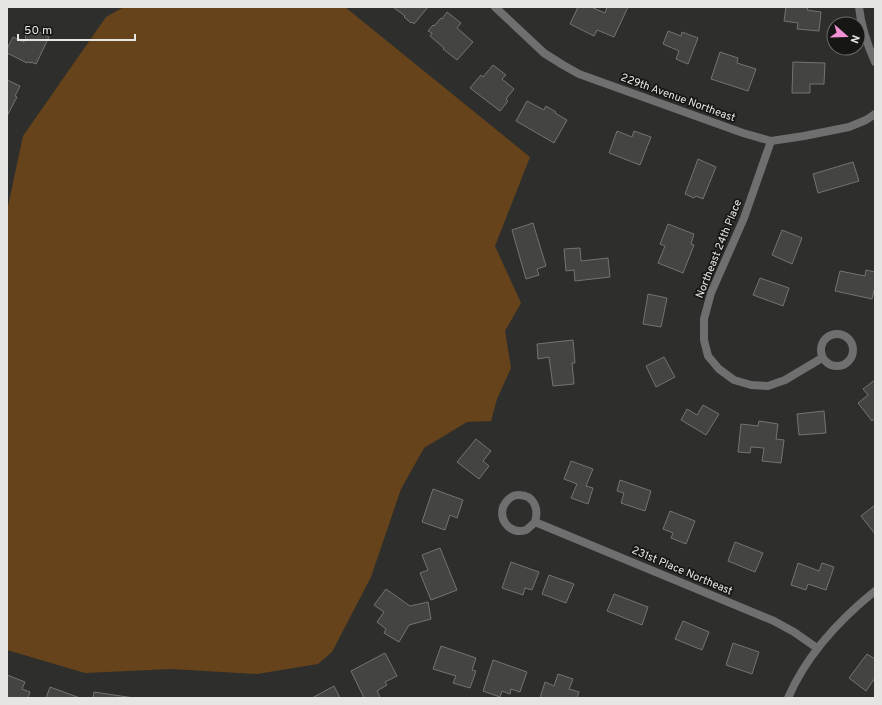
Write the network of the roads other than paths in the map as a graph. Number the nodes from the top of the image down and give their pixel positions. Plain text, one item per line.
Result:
1 (495, 7) edge
2 (859, 7) edge
3 (875, 62) edge
4 (875, 114) edge
5 (771, 140) junction
6 (822, 358) junction
7 (535, 522) junction
8 (875, 591) edge
9 (816, 648) junction
10 (788, 698) edge

1 - 5 street, 229th Avenue Northeast
2 - 3 street
4 - 5 street, 229th Avenue Northeast
5 - 6 street, Northeast 24th Place
6 - 6 street
7 - 7 street
7 - 9 street, 231st Place Northeast
8 - 9 street
9 - 10 street

